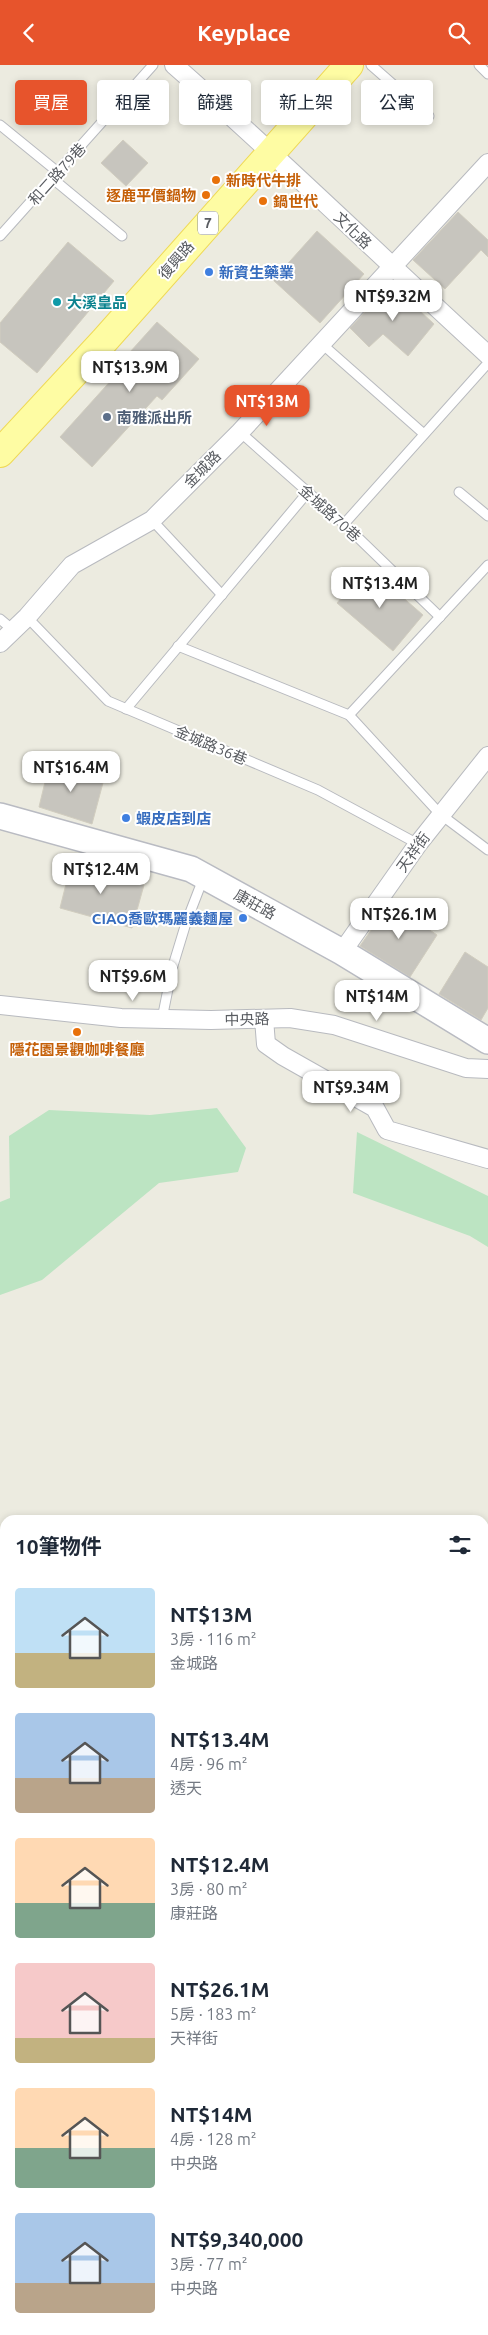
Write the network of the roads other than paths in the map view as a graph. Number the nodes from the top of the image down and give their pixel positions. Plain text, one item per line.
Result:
1 (153, 65) edge
2 (174, 65) edge
3 (349, 65) edge
4 (371, 65) edge
5 (479, 65) edge
6 (488, 73) edge
7 (388, 80) edge
8 (0, 125) edge
9 (272, 151) junction
10 (488, 163) edge
11 (56, 176) junction
12 (0, 236) edge
13 (122, 236) dead end
14 (393, 267) junction
15 (322, 344) junction
16 (488, 355) edge
17 (488, 363) edge
18 (240, 432) junction
19 (424, 434) junction
20 (0, 453) edge
21 (308, 492) junction
22 (459, 492) dead end
23 (488, 516) edge
24 (152, 520) junction
25 (344, 524) junction
26 (488, 565) edge
27 (222, 595) junction
28 (27, 617) junction
29 (440, 617) junction
30 (7, 624) edge
31 (0, 643) edge
32 (178, 646) junction
33 (126, 709) junction
34 (350, 715) junction
35 (488, 756) edge
36 (440, 814) junction
37 (0, 816) edge
38 (418, 844) junction
39 (488, 851) edge
40 (204, 876) junction
41 (342, 952) junction
42 (0, 1005) edge
43 (162, 1019) junction
44 (264, 1019) junction
45 (488, 1041) edge
46 (488, 1069) edge
47 (488, 1159) edge

1 - 11 lane, 和二路79巷
2 - 9 street, 文化路
3 - 9 main road, 復興路 / 7
4 - 7 lane
5 - 6 lane
8 - 11 lane
9 - 14 street, 文化路
9 - 20 main road, 復興路 / 7
10 - 14 street, 金城路
11 - 12 lane, 和二路79巷
11 - 13 lane
14 - 15 street, 金城路
14 - 16 street, 文化路
15 - 18 street, 金城路
15 - 19 lane
17 - 19 lane
18 - 21 lane, 金城路70巷
18 - 24 street, 金城路
19 - 25 lane
21 - 25 lane, 金城路70巷
21 - 27 lane
22 - 23 lane
24 - 27 lane
24 - 28 street, 金城路
25 - 29 lane, 金城路70巷
26 - 29 lane
27 - 32 lane
28 - 30 street, 金城路
28 - 33 lane, 金城路36巷
29 - 34 lane
30 - 31 street, 金城路
32 - 33 lane
32 - 34 lane
33 - 38 lane, 金城路36巷
34 - 36 lane
35 - 36 street, 天祥街
36 - 38 street, 天祥街
36 - 39 lane
37 - 40 street, 康莊路
38 - 41 street, 天祥街
40 - 41 street, 康莊路
40 - 43 lane
41 - 45 street, 康莊路
42 - 43 street, 中央路
43 - 44 street, 中央路
44 - 46 street, 中央路
44 - 47 street

